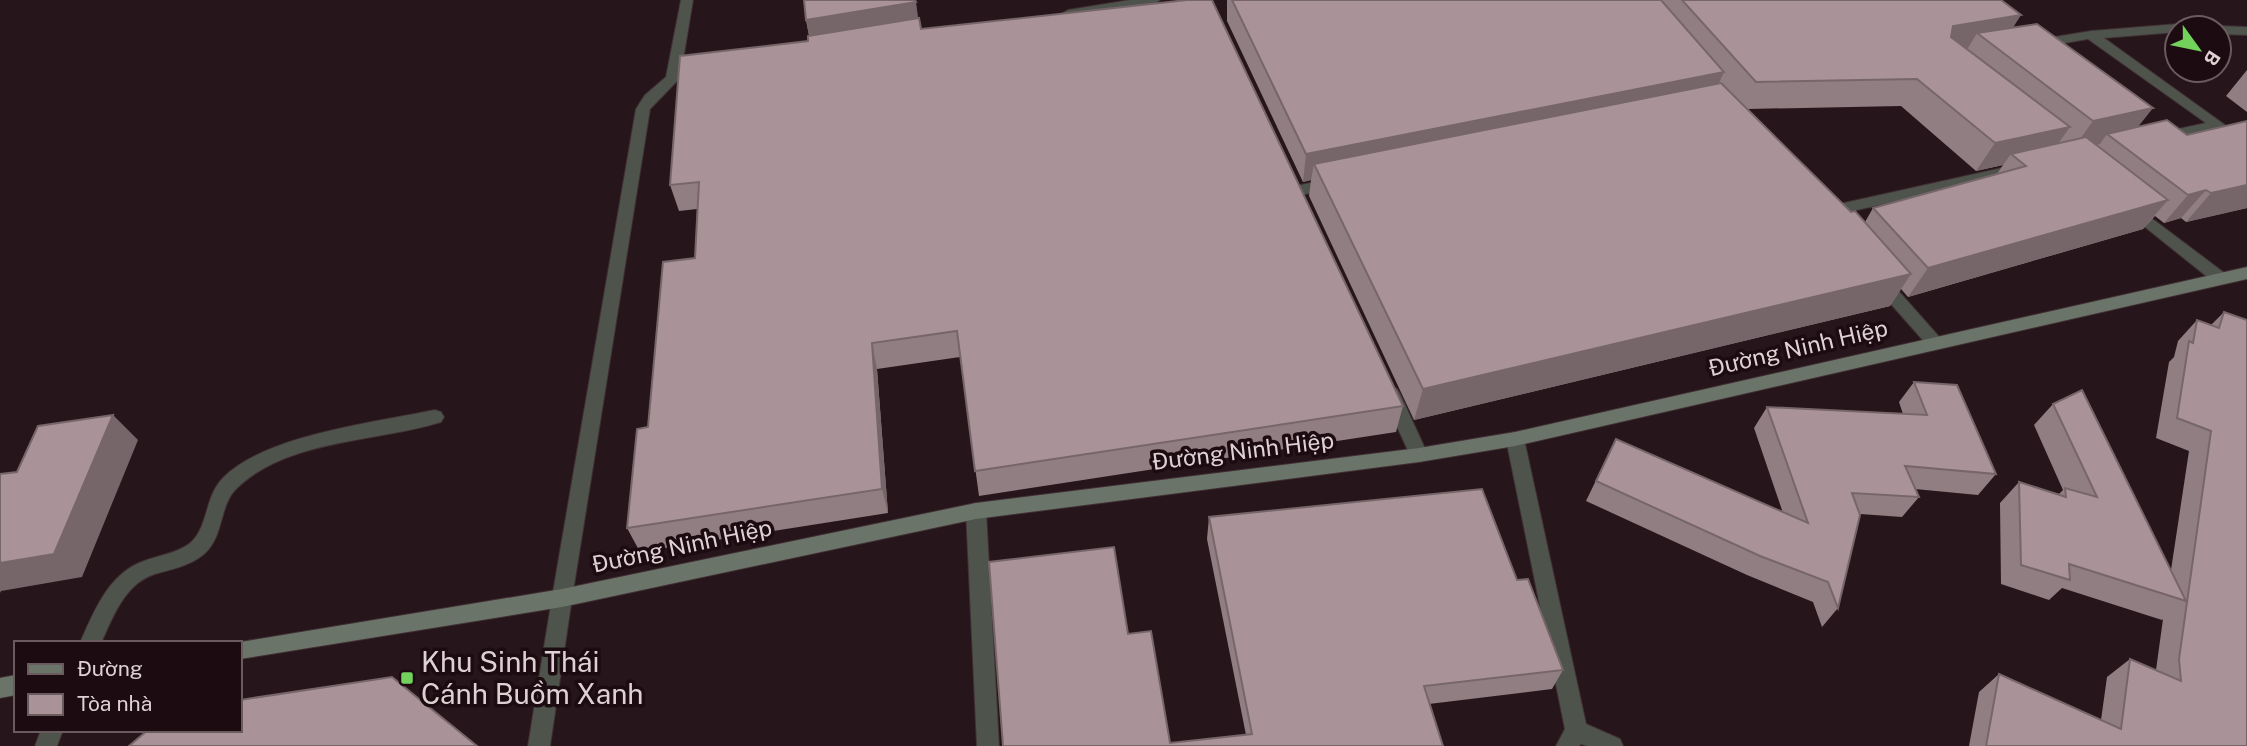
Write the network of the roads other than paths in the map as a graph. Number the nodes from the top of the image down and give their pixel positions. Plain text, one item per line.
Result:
1 (687, 0) edge
2 (1154, 0) edge
3 (1058, 16) edge
4 (2163, 29) edge
5 (2091, 35) junction
6 (2024, 46) edge
7 (2152, 139) edge
8 (2032, 166) edge
9 (1350, 180) edge
10 (1297, 191) edge
11 (2122, 201) edge
12 (1821, 214) edge
13 (2247, 273) edge
14 (1874, 274) edge
15 (2221, 279) junction
16 (1935, 344) junction
17 (1384, 380) edge
18 (435, 417) dead end
19 (1515, 439) junction
20 (1419, 455) junction
21 (976, 512) junction
22 (562, 598) junction
23 (91, 641) edge
24 (242, 649) edge
25 (1571, 739) edge
26 (539, 746) edge
27 (988, 746) edge
28 (1612, 746) edge

1 - 22 street
2 - 3 street
4 - 5 street
5 - 6 street
5 - 7 street
8 - 12 street
9 - 10 street
11 - 15 street
13 - 15 main road, Đường Ninh Hiệp
14 - 16 street
15 - 16 main road, Đường Ninh Hiệp
16 - 19 main road, Đường Ninh Hiệp
17 - 20 street
18 - 23 street
19 - 20 main road, Đường Ninh Hiệp
19 - 25 street
20 - 21 main road, Đường Ninh Hiệp
21 - 22 main road, Đường Ninh Hiệp
21 - 27 street
22 - 24 main road, Đường Ninh Hiệp
22 - 26 street
25 - 28 street

